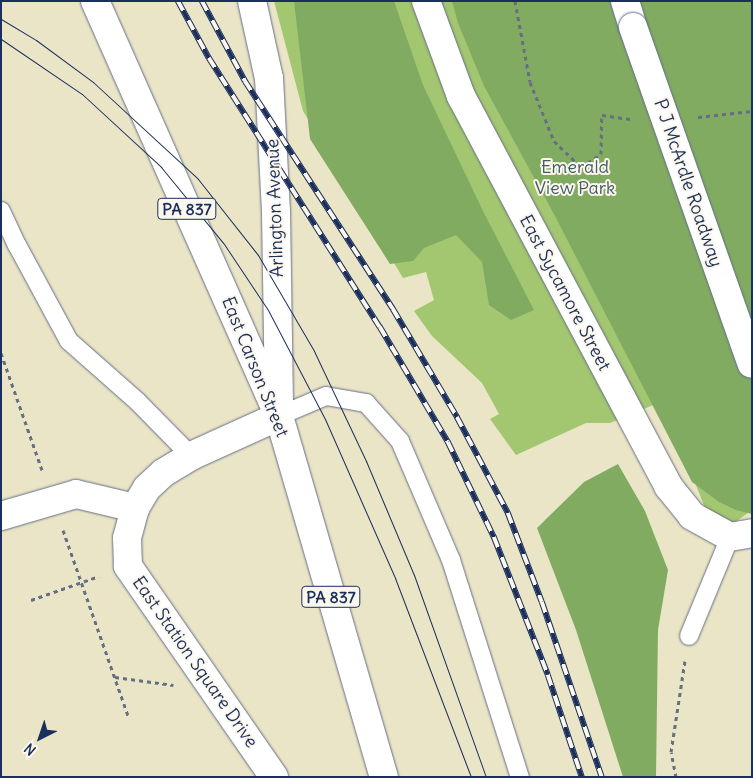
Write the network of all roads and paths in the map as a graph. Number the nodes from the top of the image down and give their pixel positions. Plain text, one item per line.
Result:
1 (95, 1) edge
2 (252, 1) edge
3 (426, 1) edge
4 (515, 1) edge
5 (625, 1) edge
6 (752, 111) edge
7 (690, 118) dead end
8 (637, 119) dead end
9 (1, 211) edge
10 (1, 353) edge
11 (752, 364) edge
12 (279, 416) junction
13 (191, 456) junction
14 (44, 473) dead end
15 (135, 508) junction
16 (1, 516) edge
17 (62, 527) dead end
18 (741, 535) edge
19 (105, 574) dead end
20 (81, 582) junction
21 (31, 600) dead end
22 (689, 636) joint
23 (115, 677) junction
24 (168, 686) dead end
25 (130, 718) dead end
26 (274, 777) edge
27 (384, 777) edge
28 (520, 777) edge
29 (676, 777) edge

1 - 12 main road, East Carson Street / PA 837
2 - 12 main road, Arlington Avenue
3 - 18 main road, East Sycamore Street
4 - 8 path
5 - 11 main road, P J McArdle Roadway, bridge
6 - 7 path
9 - 13 lane
10 - 14 path
12 - 13 main road, East Station Square Drive
12 - 27 main road, East Carson Street / PA 837
12 - 28 lane
13 - 15 main road, East Station Square Drive
15 - 16 main road
15 - 26 main road, East Station Square Drive
17 - 20 path
18 - 22 lane
19 - 20 path
20 - 21 path
20 - 23 path
22 - 29 path
23 - 24 path
23 - 25 path

